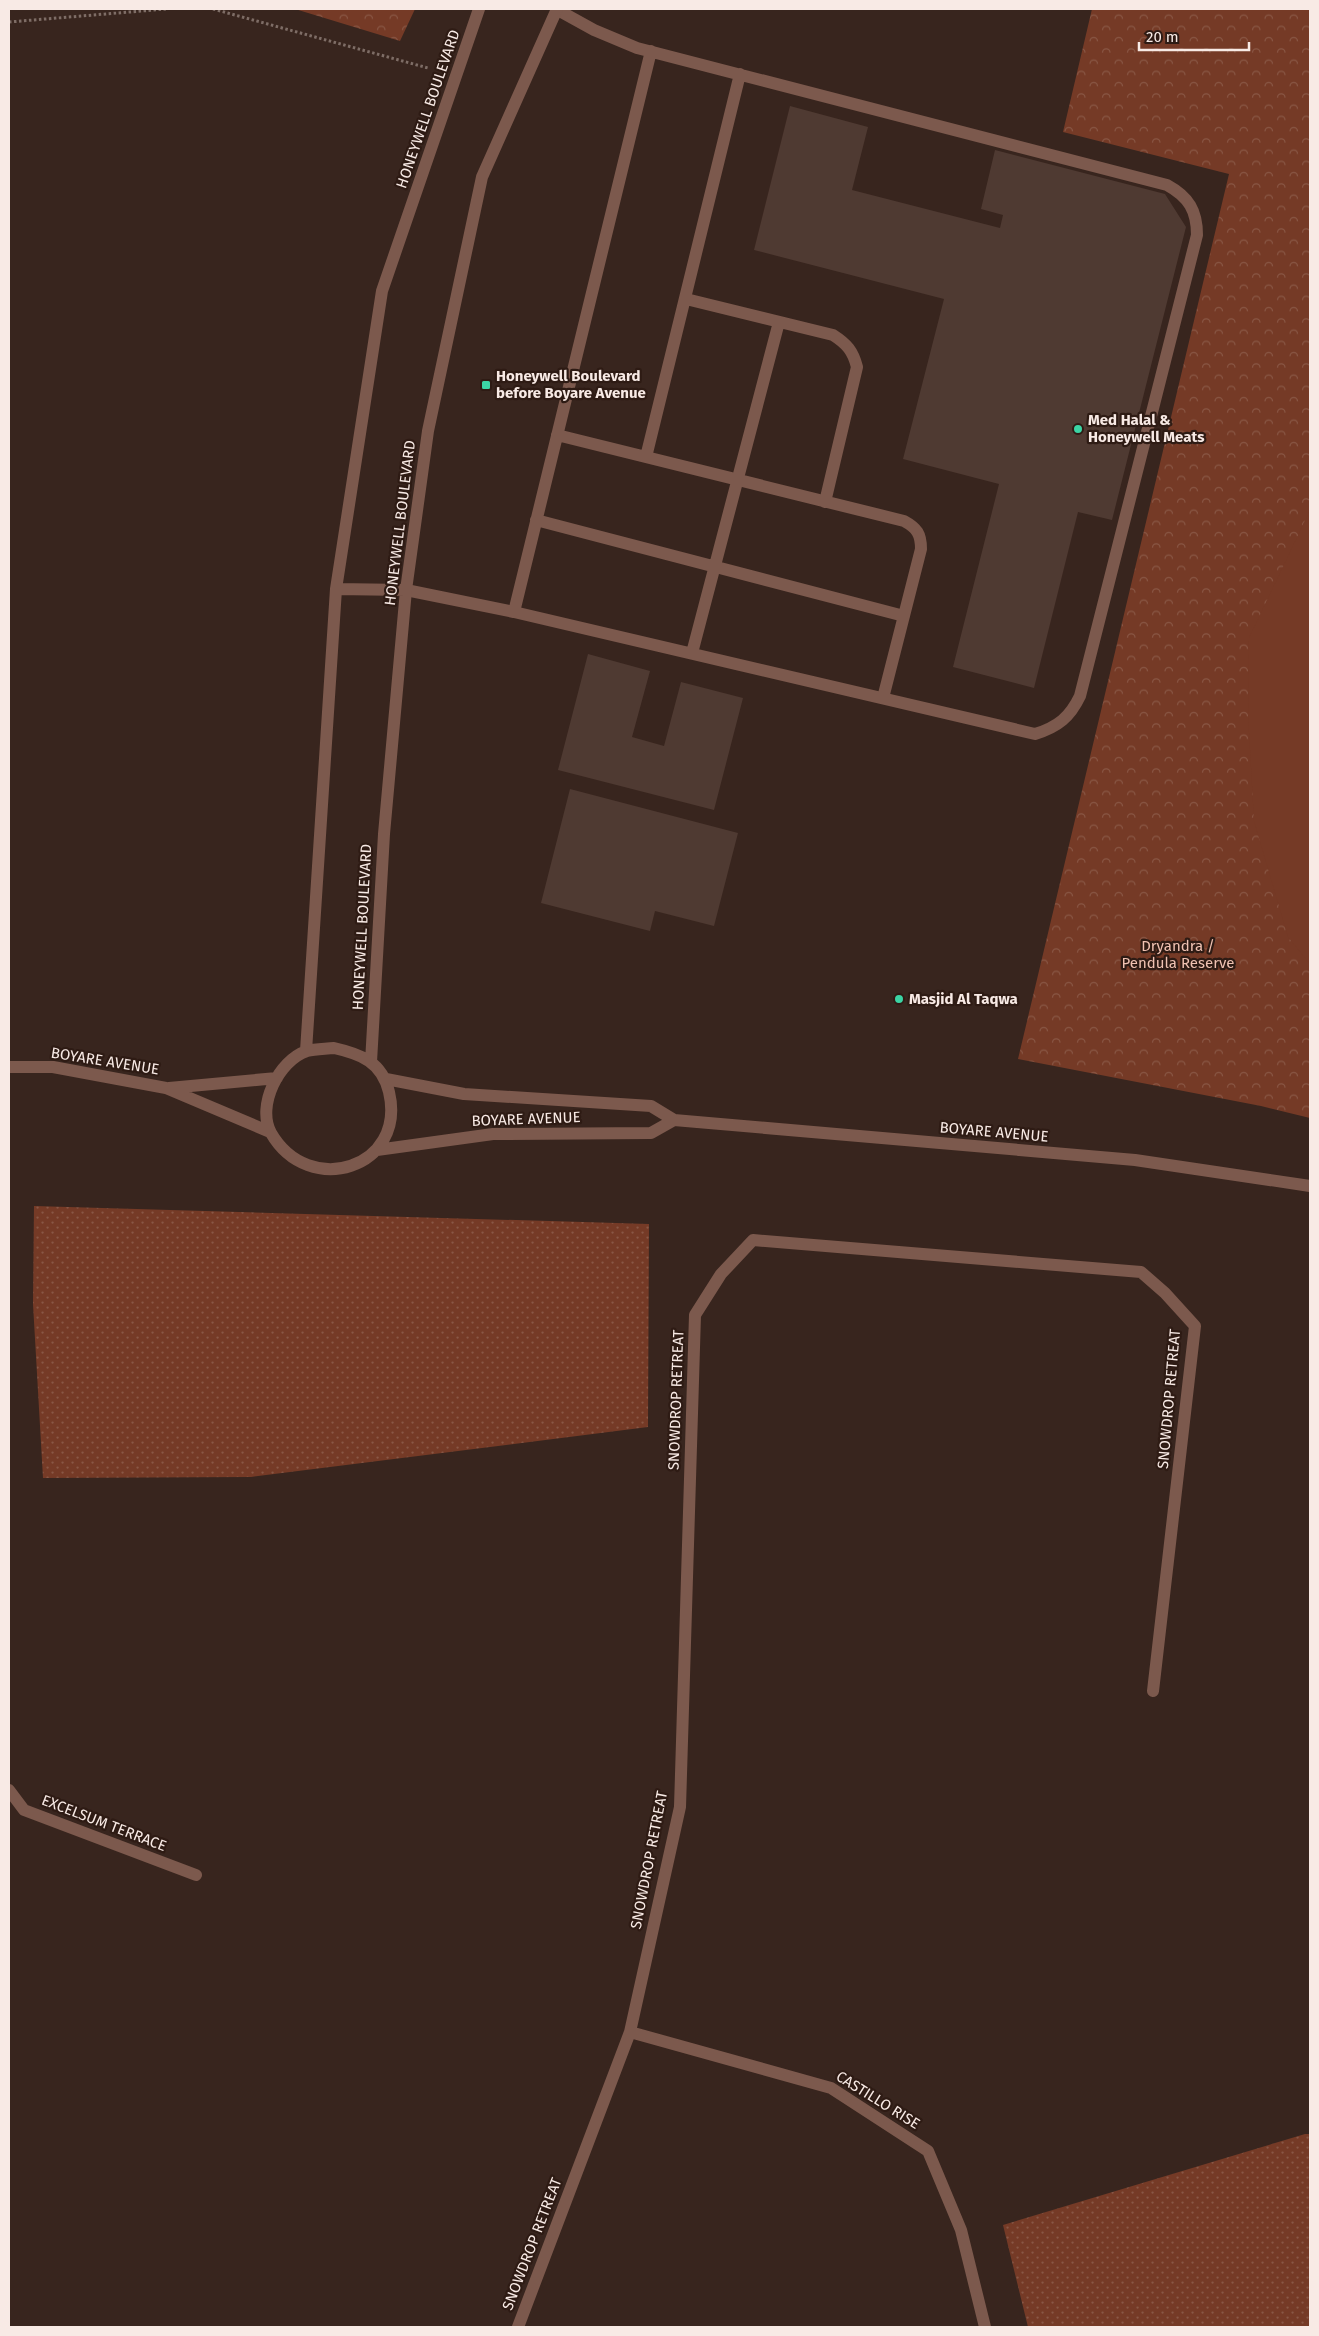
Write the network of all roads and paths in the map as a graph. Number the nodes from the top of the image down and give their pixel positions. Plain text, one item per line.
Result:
1 (166, 9) edge
2 (213, 9) edge
3 (480, 9) edge
4 (556, 9) edge
5 (9, 22) edge
6 (650, 51) junction
7 (428, 68) dead end
8 (740, 74) junction
9 (686, 299) junction
10 (779, 322) junction
11 (557, 435) junction
12 (646, 457) junction
13 (738, 480) junction
14 (825, 502) junction
15 (536, 520) junction
16 (715, 567) junction
17 (336, 589) junction
18 (406, 590) junction
19 (514, 612) junction
20 (904, 616) junction
21 (692, 653) junction
22 (883, 698) junction
23 (306, 1051) junction
24 (371, 1062) junction
25 (9, 1067) edge
26 (277, 1078) junction
27 (386, 1079) junction
28 (166, 1088) junction
29 (674, 1120) junction
30 (270, 1132) junction
31 (377, 1150) junction
32 (1310, 1186) edge
33 (1153, 1691) dead end
34 (9, 1790) edge
35 (196, 1875) dead end
36 (630, 2032) junction
37 (518, 2327) edge
38 (985, 2327) edge

1 - 5 path
2 - 7 path
3 - 17 street, HONEYWELL BOULEVARD
4 - 6 street
4 - 18 street, HONEYWELL BOULEVARD
6 - 8 street
6 - 11 street
8 - 9 street
8 - 22 street
9 - 10 street
9 - 12 street
10 - 13 street
10 - 14 street
11 - 12 street
11 - 15 street
12 - 13 street
13 - 14 street
13 - 16 street
14 - 20 street
15 - 16 street
15 - 19 street
16 - 20 street
16 - 21 street
17 - 18 street
17 - 23 street, HONEYWELL BOULEVARD
18 - 19 street
18 - 24 street, HONEYWELL BOULEVARD
19 - 21 street
20 - 22 street
21 - 22 street
23 - 24 street
23 - 26 street
24 - 27 street
25 - 28 street, BOYARE AVENUE
26 - 28 street, BOYARE AVENUE
26 - 30 street
27 - 29 street, BOYARE AVENUE
27 - 31 street
28 - 30 street, BOYARE AVENUE
29 - 31 street, BOYARE AVENUE
29 - 32 street, BOYARE AVENUE
30 - 31 street
33 - 36 street, SNOWDROP RETREAT
34 - 35 street, EXCELSUM TERRACE
36 - 37 street, SNOWDROP RETREAT
36 - 38 street, CASTILLO RISE

